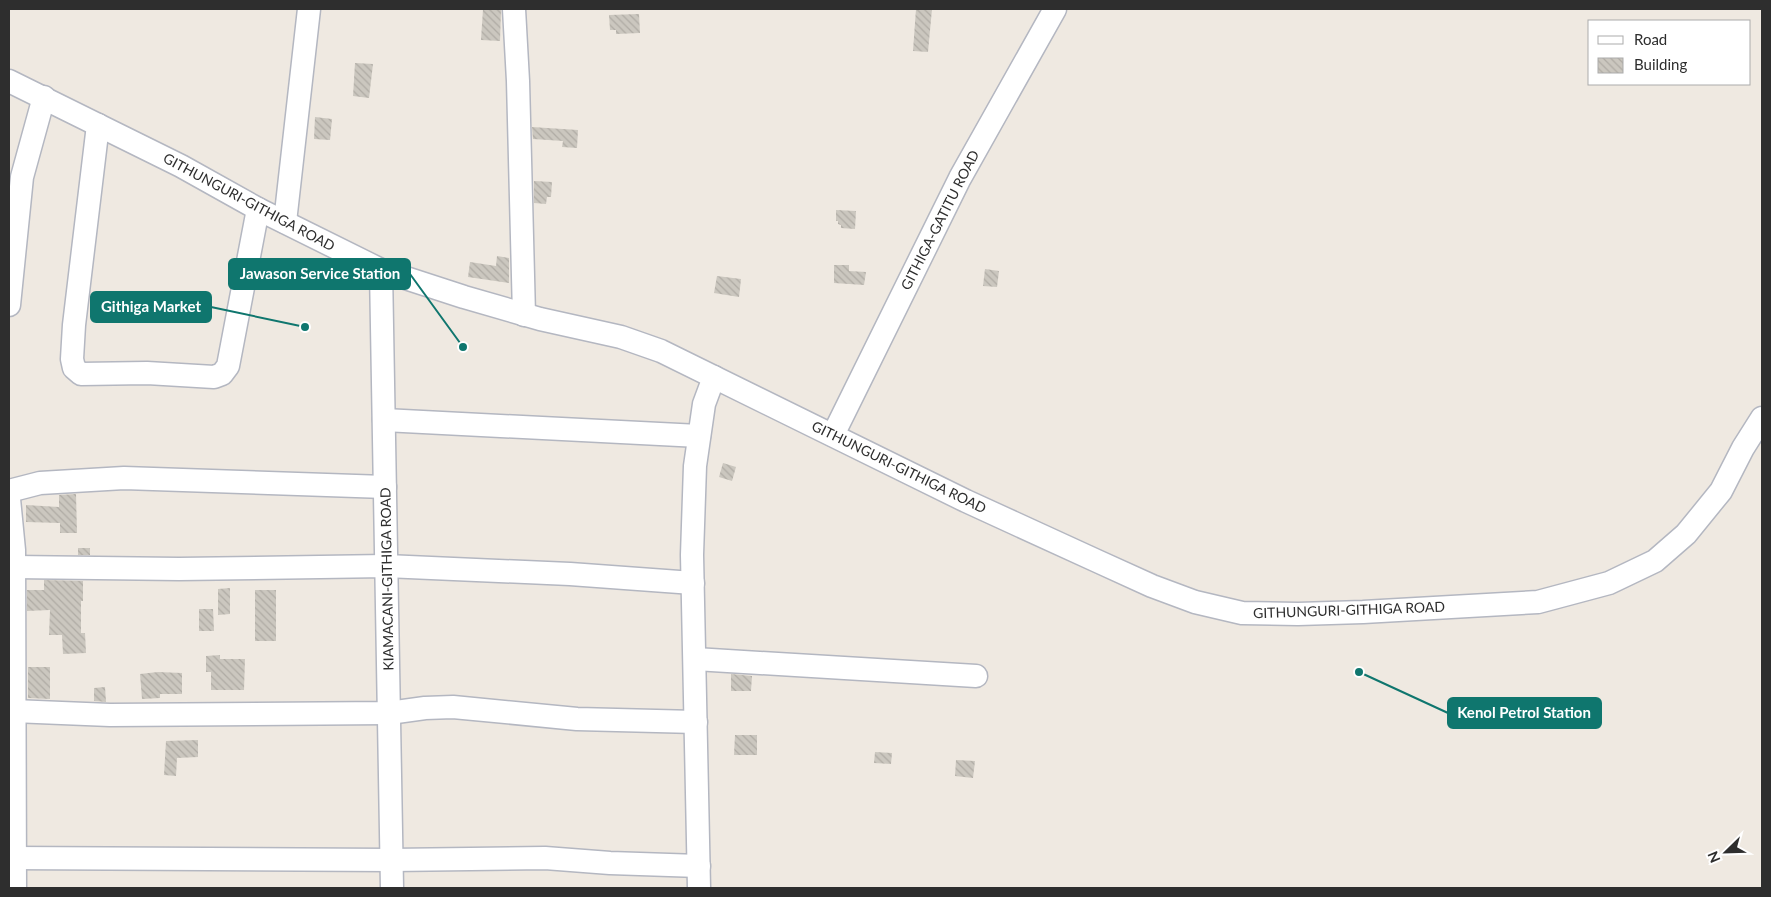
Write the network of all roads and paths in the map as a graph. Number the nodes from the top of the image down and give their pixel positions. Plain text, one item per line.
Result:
1 (309, 9) edge
2 (514, 9) edge
3 (1055, 9) edge
4 (9, 81) edge
5 (44, 97) junction
6 (98, 125) junction
7 (15, 182) edge
8 (258, 209) junction
9 (285, 222) junction
10 (381, 270) junction
11 (9, 305) edge
12 (524, 315) junction
13 (714, 377) junction
14 (1762, 418) edge
15 (384, 420) junction
16 (833, 435) junction
17 (699, 436) junction
18 (385, 487) junction
19 (9, 491) edge
20 (9, 500) edge
21 (386, 566) junction
22 (14, 567) junction
23 (693, 583) junction
24 (695, 659) junction
25 (976, 676) dead end
26 (13, 711) junction
27 (389, 713) junction
28 (696, 722) junction
29 (12, 858) edge
30 (392, 860) junction
31 (699, 866) junction
32 (15, 888) edge
33 (392, 888) edge
34 (699, 888) edge

1 - 9 street
2 - 12 street
3 - 16 street, GITHIGA-GATITU ROAD
4 - 5 street, GITHUNGURI-GITHIGA ROAD
5 - 6 street, GITHUNGURI-GITHIGA ROAD
5 - 7 street
6 - 8 street, GITHUNGURI-GITHIGA ROAD
6 - 8 street
7 - 11 street
8 - 9 street, GITHUNGURI-GITHIGA ROAD
9 - 10 street, GITHUNGURI-GITHIGA ROAD
10 - 12 street, GITHUNGURI-GITHIGA ROAD
10 - 15 street, KIAMACANI-GITHIGA ROAD
12 - 13 street, GITHUNGURI-GITHIGA ROAD
13 - 16 street, GITHUNGURI-GITHIGA ROAD
13 - 17 street
14 - 16 street, GITHUNGURI-GITHIGA ROAD
15 - 17 street
15 - 18 street, KIAMACANI-GITHIGA ROAD
17 - 23 street
18 - 19 street
18 - 21 street, KIAMACANI-GITHIGA ROAD
20 - 22 street
21 - 22 street
21 - 23 street
21 - 27 street, KIAMACANI-GITHIGA ROAD
22 - 26 street
23 - 24 street
24 - 25 street
24 - 28 street
26 - 27 street
26 - 29 street
27 - 28 street
27 - 30 street, KIAMACANI-GITHIGA ROAD
28 - 31 street
29 - 30 street
29 - 32 street
30 - 31 street
30 - 33 street, KIAMACANI-GITHIGA ROAD
31 - 34 street

